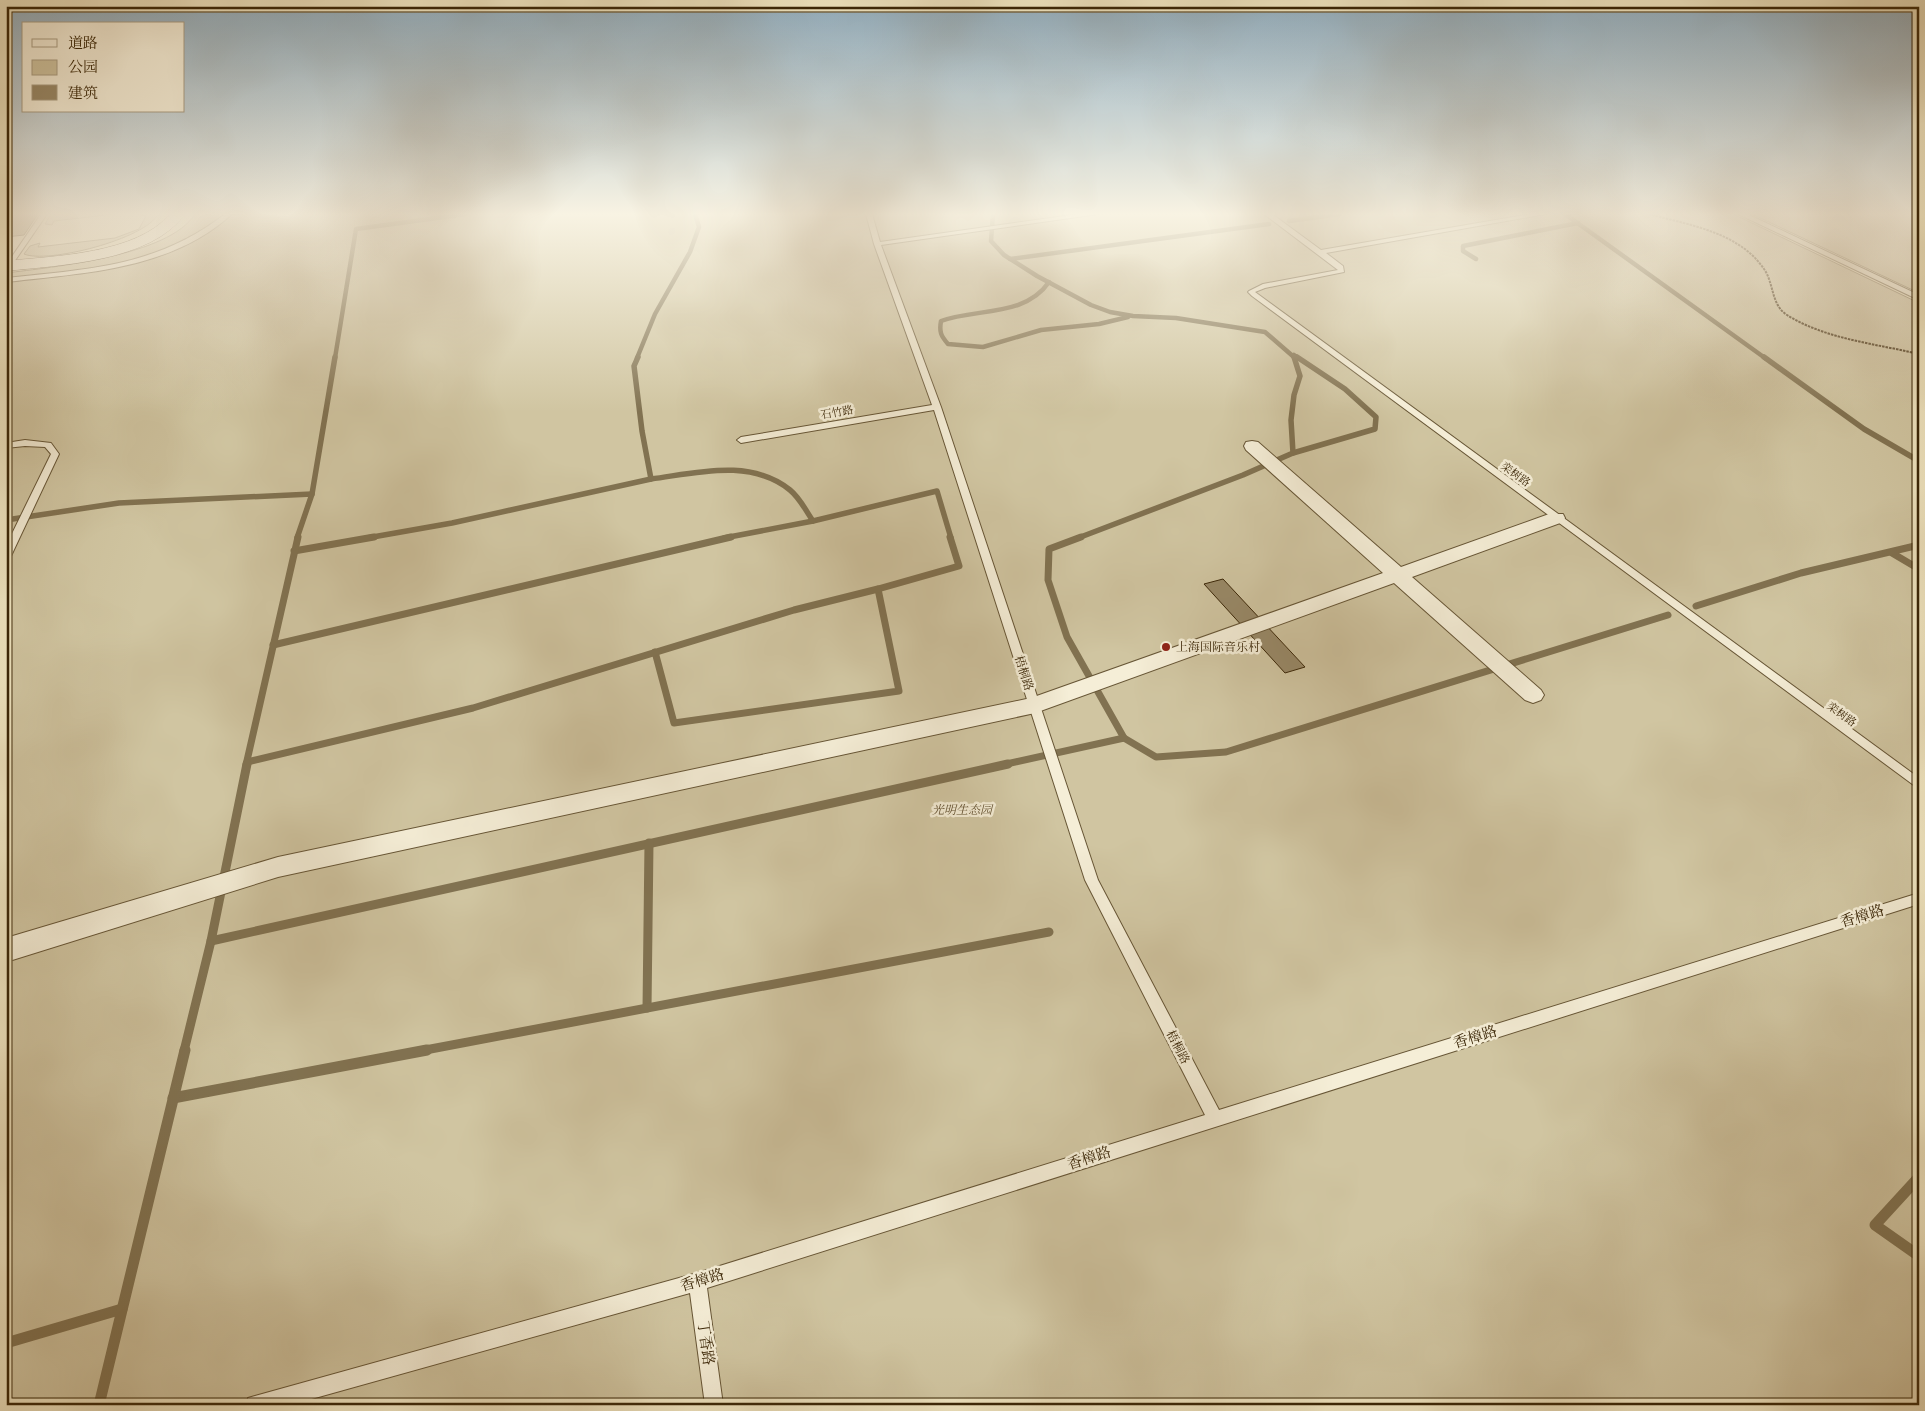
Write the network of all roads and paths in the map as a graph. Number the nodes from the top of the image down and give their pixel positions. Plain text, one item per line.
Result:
1 (890, 280) edge
2 (1294, 280) edge
3 (1768, 280) edge
4 (1881, 280) edge
5 (1919, 298) edge
6 (1919, 354) edge
7 (937, 407) junction
8 (741, 440) dead end
9 (6, 446) edge
10 (1252, 446) dead end
11 (1556, 518) junction
12 (6, 556) edge
13 (1397, 575) junction
14 (1533, 695) dead end
15 (1035, 706) junction
16 (1919, 784) edge
17 (1919, 898) edge
18 (6, 950) edge
19 (1215, 1118) junction
20 (697, 1282) junction
21 (255, 1405) edge
22 (714, 1405) edge

1 - 7 lane, 梧桐路
2 - 11 lane, 栾树路
3 - 6 path
4 - 5 lane
7 - 8 lane, 石竹路
7 - 15 lane, 梧桐路
9 - 12 lane
10 - 13 street
11 - 13 street
11 - 16 lane, 栾树路
13 - 14 street
13 - 15 street
15 - 18 street
15 - 19 lane, 梧桐路
17 - 19 lane, 香樟路
19 - 20 lane, 香樟路
20 - 21 lane, 香樟路
20 - 22 lane, 丁香路

